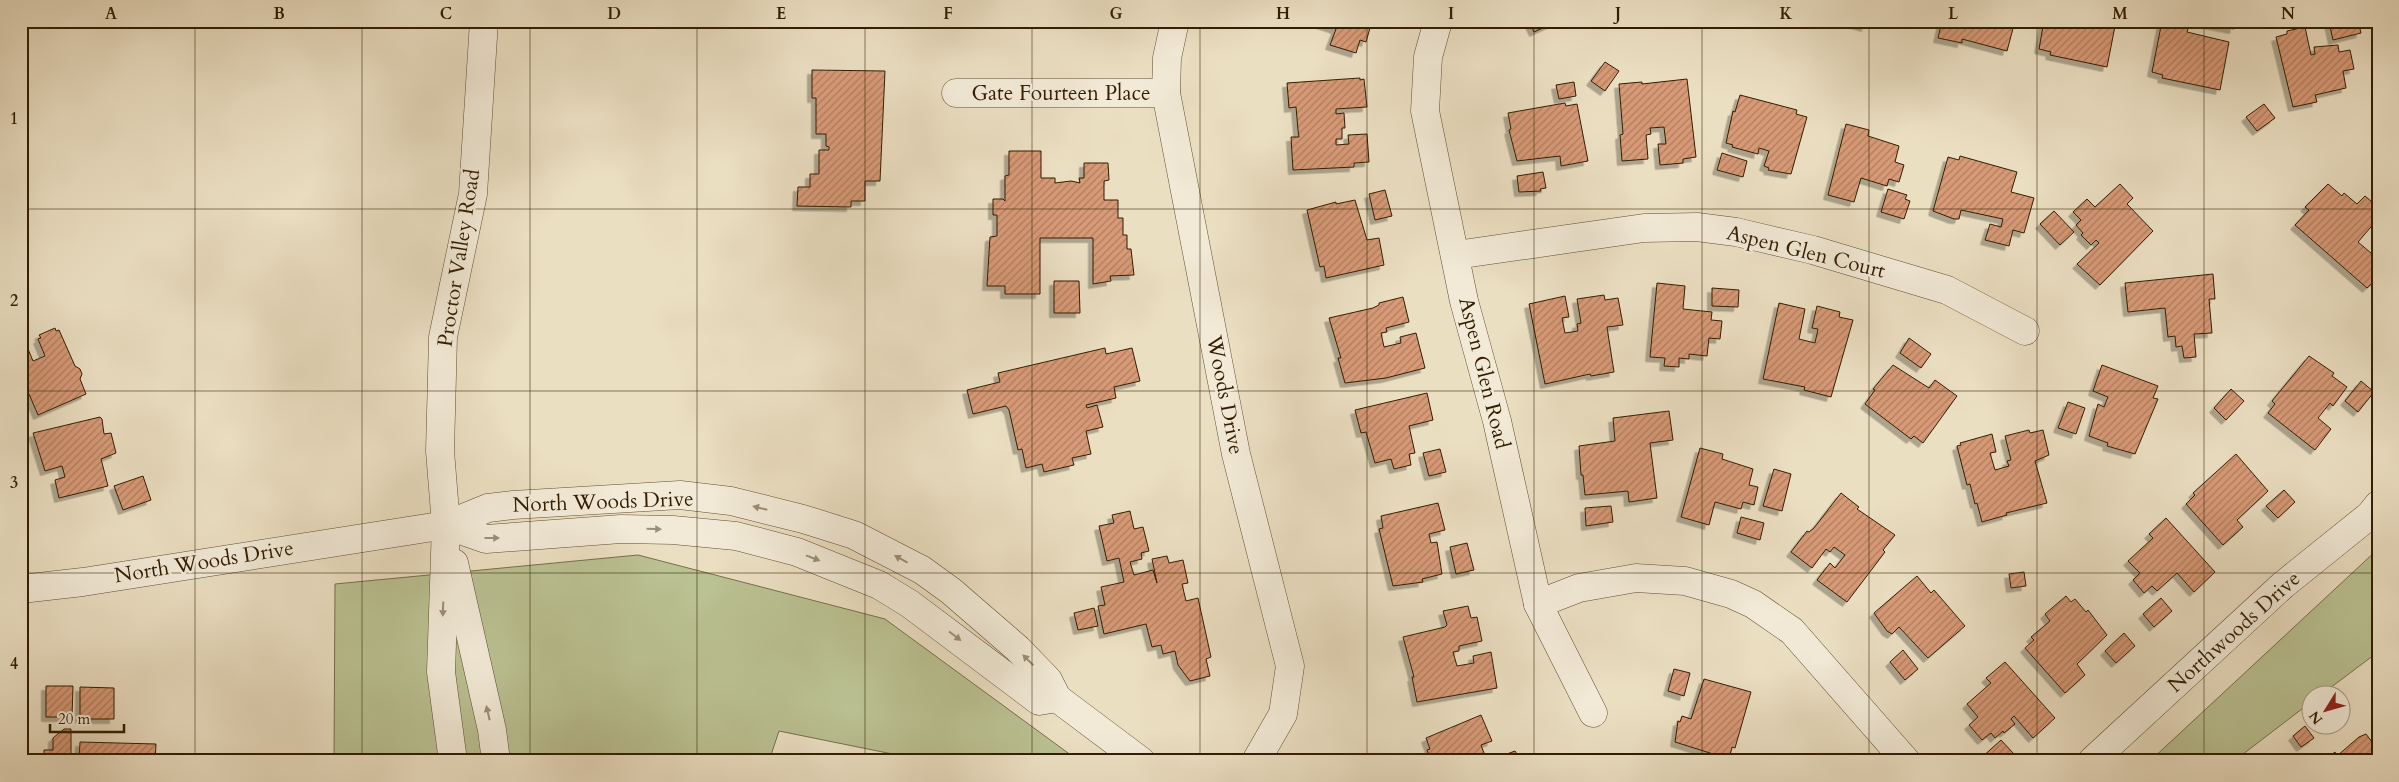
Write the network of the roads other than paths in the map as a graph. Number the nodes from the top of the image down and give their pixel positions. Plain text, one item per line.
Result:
1 (484, 21) edge
2 (1175, 21) edge
3 (1438, 21) edge
4 (956, 93) dead end
5 (1166, 93) junction
6 (1456, 255) junction
7 (2025, 331) dead end
8 (2378, 505) edge
9 (446, 525) junction
10 (21, 589) edge
11 (1538, 604) junction
12 (1593, 713) dead end
13 (453, 761) edge
14 (496, 761) edge
15 (1141, 761) edge
16 (1256, 761) edge
17 (1906, 761) edge
18 (2092, 761) edge

1 - 9 street, Proctor Valley Road
2 - 5 street, Woods Drive
3 - 6 street, Aspen Glen Road
4 - 5 street, Gate Fourteen Place
5 - 16 street, Woods Drive
6 - 7 street, Aspen Glen Court
6 - 11 street, Aspen Glen Road
8 - 18 street, Northwoods Drive
9 - 10 street, North Woods Drive
9 -> 13 street, Proctor Valley Road
14 -> 9 street, Proctor Valley Road
9 - 15 street, North Woods Drive
11 - 12 street, Aspen Glen Road
11 - 17 street

